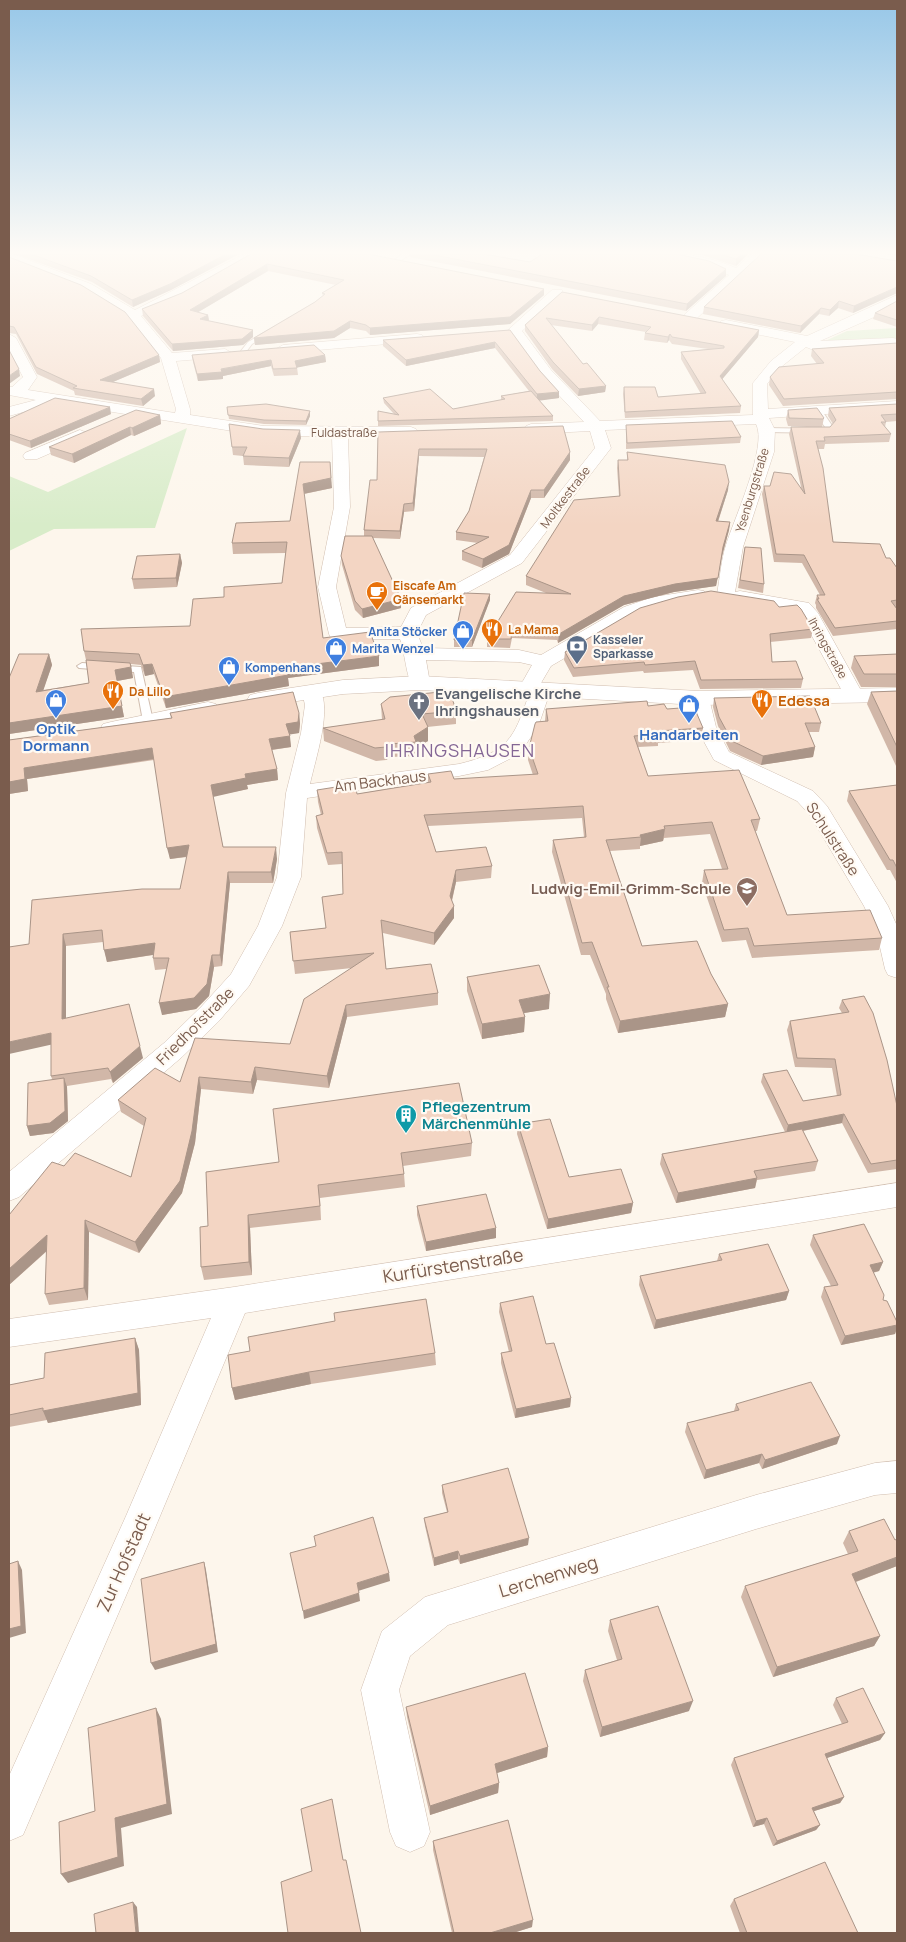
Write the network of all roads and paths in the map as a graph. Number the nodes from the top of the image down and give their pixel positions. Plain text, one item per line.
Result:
1 (13, 345) edge
2 (159, 345) edge
3 (249, 345) edge
4 (334, 345) edge
5 (524, 345) edge
6 (803, 345) edge
7 (244, 351) junction
8 (168, 357) junction
9 (12, 391) edge
10 (58, 398) junction
11 (897, 405) edge
12 (137, 410) junction
13 (816, 410) junction
14 (9, 412) edge
15 (182, 417) junction
16 (111, 421) edge
17 (763, 421) junction
18 (596, 426) junction
19 (93, 429) edge
20 (520, 429) edge
21 (424, 432) edge
22 (340, 433) junction
23 (30, 456) dead end
24 (726, 594) junction
25 (408, 634) junction
26 (416, 654) junction
27 (544, 662) junction
28 (82, 666) dead end
29 (420, 682) junction
30 (535, 688) junction
31 (312, 692) junction
32 (897, 695) edge
33 (854, 696) junction
34 (699, 698) junction
35 (148, 721) junction
36 (89, 732) edge
37 (297, 793) junction
38 (897, 969) edge
39 (9, 1190) edge
40 (897, 1195) edge
41 (234, 1301) junction
42 (9, 1333) edge
43 (897, 1477) edge
44 (9, 1821) edge
45 (410, 1832) dead end

1 - 9 street
2 - 8 street
3 - 7 lane
4 - 7 street
5 - 18 street, Moltkestraße
6 - 17 street, Ysenburgstraße
7 - 8 street
8 - 15 street
9 - 10 street, Fuldastraße
10 - 12 street, Fuldastraße
10 - 14 street
11 - 13 street
12 - 15 street, Fuldastraße
12 - 16 street
13 - 17 street
13 - 17 lane
15 - 22 street, Fuldastraße
17 - 18 street
17 - 24 street, Ysenburgstraße
18 - 20 street
18 - 25 street, Moltkestraße
19 - 23 street
21 - 22 street, Fuldastraße
22 - 25 street
24 - 27 street, Ihringstraße
24 - 33 street, Ihringstraße
25 - 26 street
26 - 27 street
26 - 29 street
27 - 30 street, Ihringstraße
28 - 35 lane
29 - 30 street
29 - 31 street
30 - 34 street
30 - 37 street, Am Backhaus
31 - 35 street
31 - 37 street, Friedhofstraße
32 - 33 street
33 - 34 street
34 - 38 street, Schulstraße
35 - 36 street
37 - 39 street, Friedhofstraße
40 - 41 street, Kurfürstenstraße
41 - 42 street, Kurfürstenstraße
41 - 44 street, Zur Hofstadt
43 - 45 street, Lerchenweg

